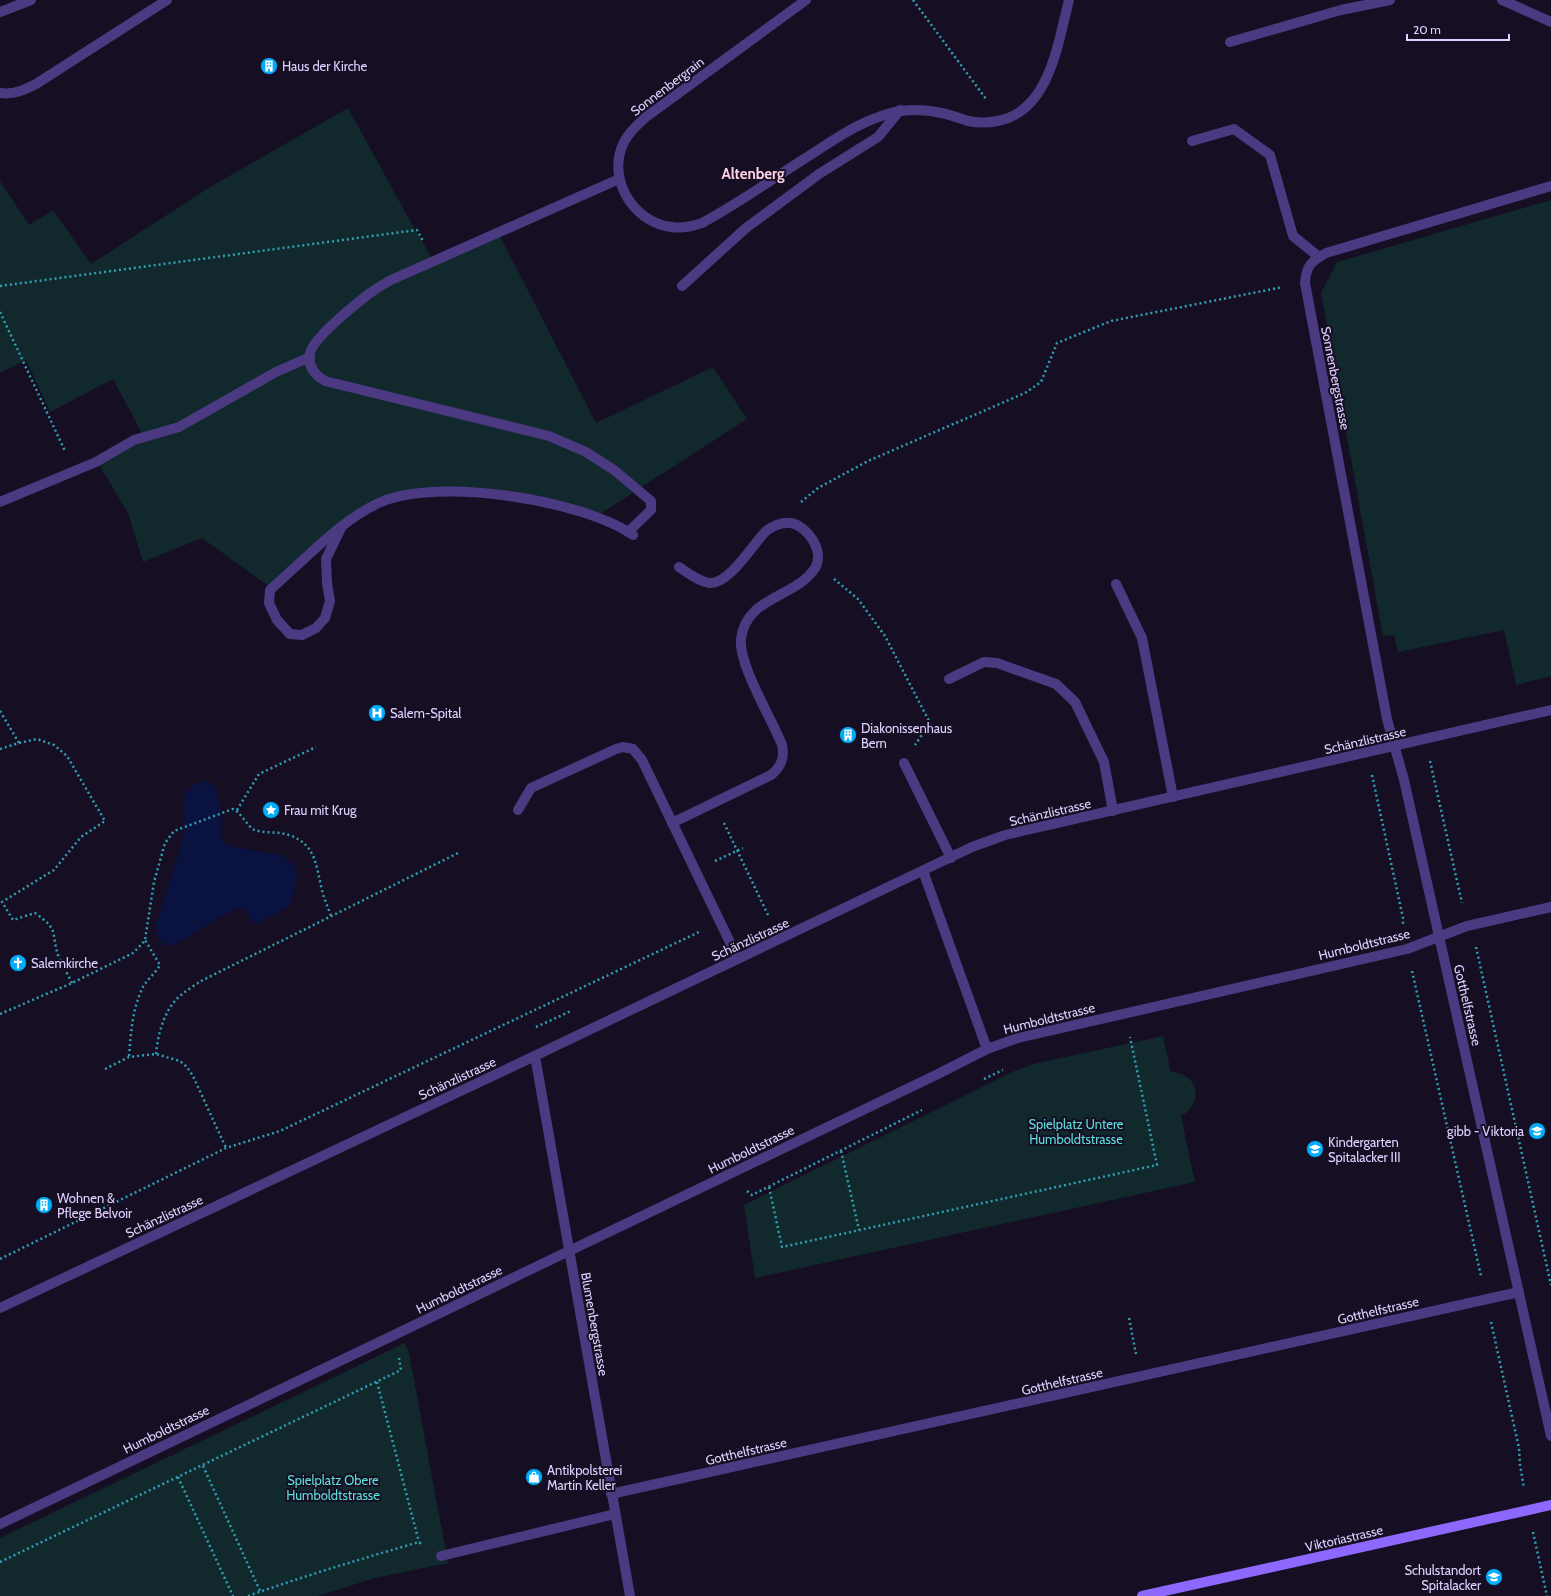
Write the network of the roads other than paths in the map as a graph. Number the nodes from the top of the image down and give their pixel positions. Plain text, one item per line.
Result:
1 (31, 0) edge
2 (167, 0) edge
3 (806, 0) edge
4 (1070, 0) edge
5 (1390, 0) edge
6 (1502, 0) edge
7 (1, 10) edge
8 (1551, 22) edge
9 (1230, 42) dead end
10 (0, 93) edge
11 (900, 110) junction
12 (1192, 141) dead end
13 (619, 180) junction
14 (1551, 186) edge
15 (1319, 257) junction
16 (682, 286) dead end
17 (310, 357) junction
18 (0, 502) edge
19 (342, 528) junction
20 (679, 567) dead end
21 (1116, 584) dead end
22 (949, 679) dead end
23 (1551, 710) edge
24 (1394, 747) junction
25 (904, 763) road end
26 (1173, 797) junction
27 (518, 810) dead end
28 (1114, 811) junction
29 (672, 823) junction
30 (951, 858) junction
31 (923, 871) junction
32 (1551, 906) edge
33 (1439, 937) junction
34 (738, 959) junction
35 (987, 1049) junction
36 (535, 1056) junction
37 (569, 1251) junction
38 (1519, 1292) junction
39 (0, 1308) edge
40 (1551, 1436) edge
41 (611, 1494) junction
42 (1551, 1505) edge
43 (615, 1514) junction
44 (0, 1524) edge
45 (441, 1556) road end
46 (630, 1596) edge
47 (1142, 1596) edge

1 - 7 street
2 - 10 street
3 - 13 street, Sonnenbergrain
4 - 11 street, Sonnenbergrain
5 - 9 street
6 - 8 street
11 - 13 street, Sonnenbergrain
11 - 16 street
12 - 15 street
13 - 17 street
14 - 15 street, Sonnenbergstrasse
15 - 24 street, Sonnenbergstrasse
17 - 18 street
17 - 19 street
19 - 19 street
20 - 29 street
21 - 26 street
22 - 28 street
23 - 24 street, Schänzlistrasse
24 - 26 street, Schänzlistrasse
24 - 33 street, Gotthelfstrasse
25 - 30 street
26 - 28 street, Schänzlistrasse
27 - 29 street
28 - 30 street, Schänzlistrasse
29 - 34 street
30 - 31 street, Schänzlistrasse
31 - 34 street, Schänzlistrasse
31 - 35 street
32 - 33 street, Humboldtstrasse
33 - 35 street, Humboldtstrasse
33 - 38 street, Gotthelfstrasse
34 - 36 street, Schänzlistrasse
35 - 37 street, Humboldtstrasse
36 - 37 street, Blumenbergstrasse
36 - 39 street, Schänzlistrasse
37 - 41 street, Blumenbergstrasse
37 - 44 street, Humboldtstrasse
38 - 40 street, Gotthelfstrasse
38 - 41 street, Gotthelfstrasse
41 - 43 street, Blumenbergstrasse
42 - 47 main road, Viktoriastrasse
43 - 45 street
43 - 46 street, Blumenbergstrasse

